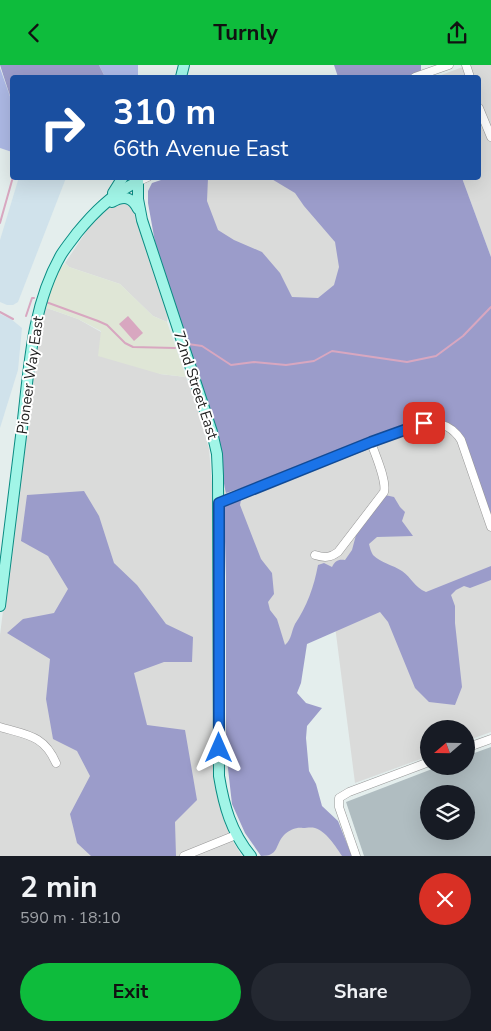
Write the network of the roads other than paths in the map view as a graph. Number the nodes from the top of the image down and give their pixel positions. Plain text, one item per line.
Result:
1 (449, 65) edge
2 (421, 75) edge
3 (481, 114) edge
4 (491, 137) edge
5 (122, 180) edge
6 (136, 180) edge
7 (137, 180) edge
8 (108, 200) junction
9 (98, 209) junction
10 (142, 220) junction
11 (371, 442) junction
12 (219, 503) junction
13 (491, 527) edge
14 (315, 555) dead end
15 (0, 606) edge
16 (0, 727) edge
17 (491, 739) edge
18 (475, 745) edge
19 (56, 763) dead end
20 (420, 765) edge
21 (236, 835) junction
22 (184, 856) edge
23 (251, 856) edge
24 (356, 856) edge

1 - 2 street
3 - 4 street
5 - 8 main road
6 - 8 main road, Pioneer Way East
7 - 10 main road, 72nd Street East
8 - 9 main road, Pioneer Way East
9 - 10 main road
9 - 15 main road, Pioneer Way East
10 - 12 main road, 72nd Street East
11 - 12 street
11 - 13 street
11 - 14 street
12 - 21 main road, 72nd Street East
16 - 19 street
17 - 18 street
20 - 24 street
21 - 22 street
21 - 23 main road, 72nd Street East

